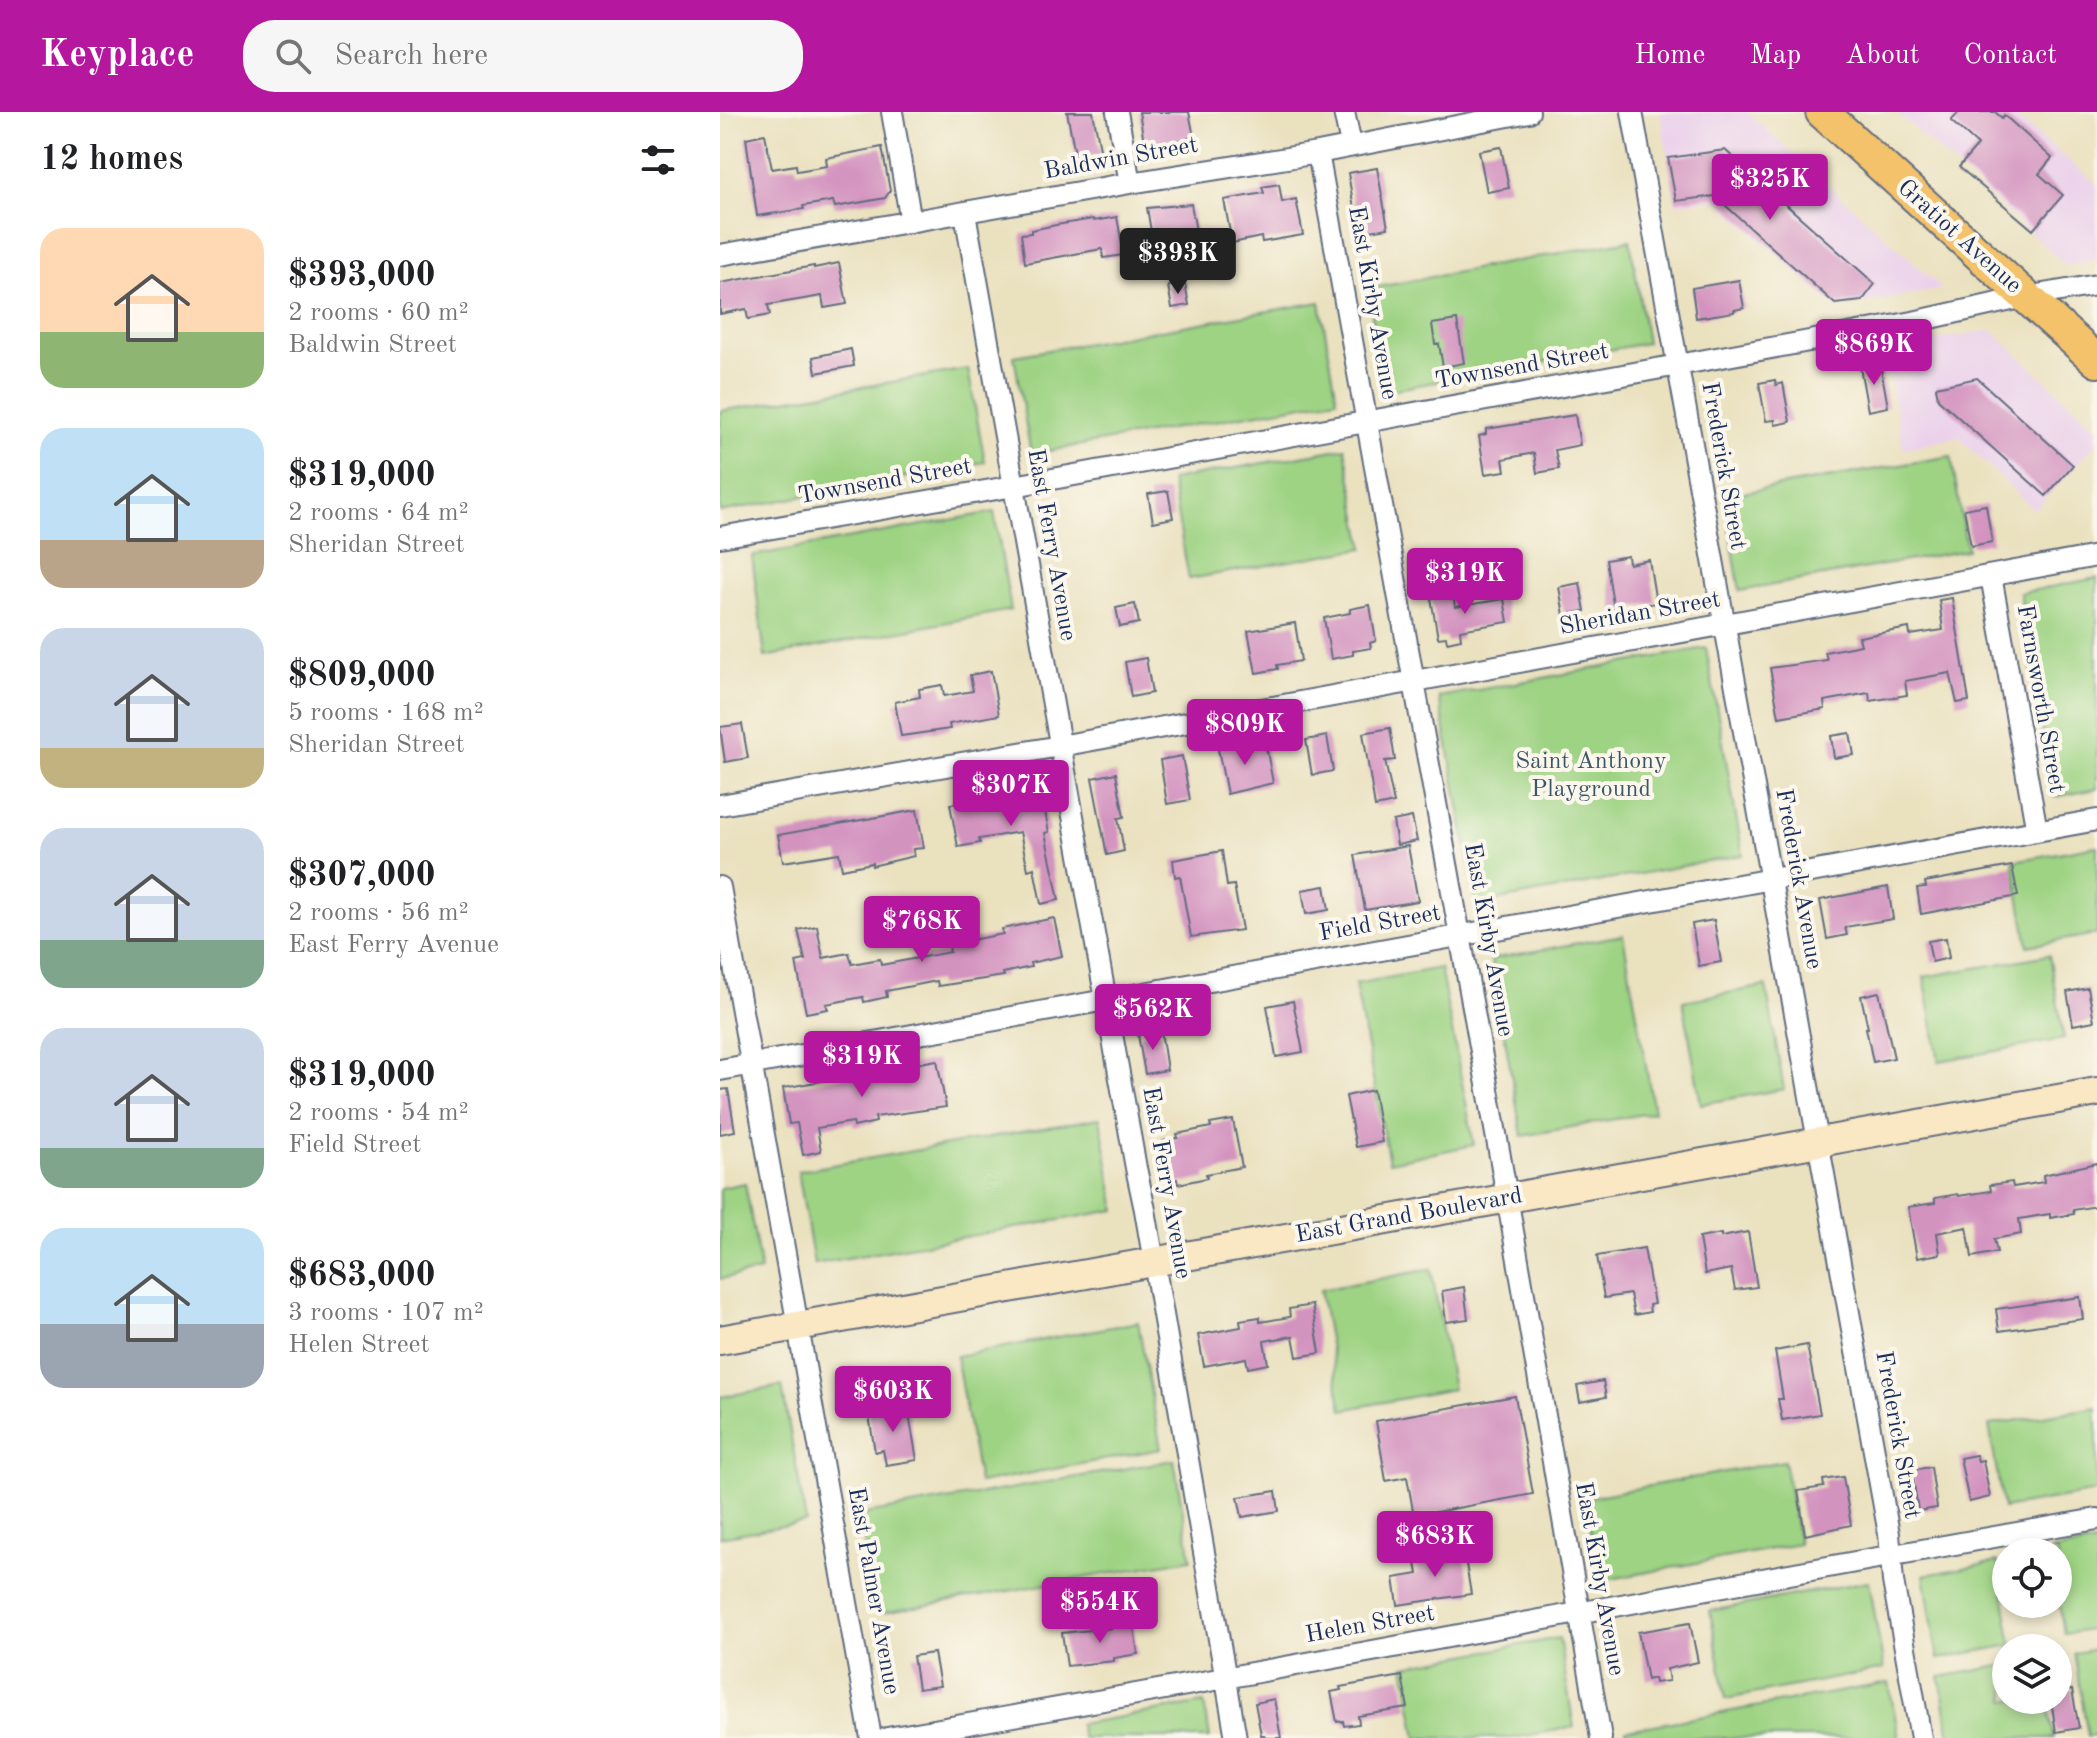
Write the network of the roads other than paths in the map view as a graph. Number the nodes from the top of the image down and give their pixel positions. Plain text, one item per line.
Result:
1 (892, 112) edge
2 (1117, 112) edge
3 (1344, 112) edge
4 (1529, 112) edge
5 (1632, 112) edge
6 (1822, 112) edge
7 (1351, 145) junction
8 (1318, 153) junction
9 (1130, 183) junction
10 (965, 213) junction
11 (911, 222) junction
12 (720, 255) edge
13 (2097, 285) edge
14 (2025, 297) junction
15 (2097, 361) edge
16 (1678, 365) junction
17 (1367, 421) junction
18 (1014, 486) junction
19 (720, 537) edge
20 (2097, 556) edge
21 (1991, 576) junction
22 (1725, 624) junction
23 (1415, 681) junction
24 (1060, 746) junction
25 (720, 805) edge
26 (2097, 820) edge
27 (2037, 831) junction
28 (1772, 879) junction
29 (720, 887) edge
30 (1460, 936) junction
31 (1106, 1000) junction
32 (752, 1064) junction
33 (720, 1070) edge
34 (2097, 1092) edge
35 (1818, 1142) junction
36 (1507, 1198) junction
37 (1154, 1262) junction
38 (799, 1326) junction
39 (720, 1340) edge
40 (2097, 1519) edge
41 (1890, 1555) junction
42 (1578, 1614) junction
43 (1225, 1677) junction
44 (871, 1738) edge
45 (887, 1738) edge
46 (1236, 1738) edge
47 (1601, 1738) edge
48 (1921, 1738) edge

1 - 11 street
2 - 9 street
3 - 7 street
4 - 7 street, Baldwin Street
5 - 16 street
6 - 14 main road, Gratiot Avenue
7 - 8 street, Baldwin Street
8 - 9 street, Baldwin Street
8 - 17 street, East Kirby Avenue
9 - 10 street, Baldwin Street
10 - 11 street, Baldwin Street
10 - 18 street, East Ferry Avenue
11 - 12 street, Baldwin Street
13 - 14 street, Townsend Street
14 - 15 main road, Gratiot Avenue
14 - 16 street, Townsend Street
16 - 17 street, Townsend Street
16 - 22 street, Frederick Street
17 - 18 street, Townsend Street
17 - 23 street, East Kirby Avenue
18 - 19 street, Townsend Street
18 - 24 street, East Ferry Avenue
20 - 21 street, Sheridan Street
21 - 22 street, Sheridan Street
21 - 27 street, Farnsworth Street
22 - 23 street, Sheridan Street
22 - 28 street, Frederick Avenue
23 - 24 street, Sheridan Street
23 - 30 street, East Kirby Avenue
24 - 25 street, Sheridan Street
24 - 31 street, East Ferry Avenue
26 - 27 street, Field Street
27 - 28 street, Field Street
28 - 30 street, Field Street
28 - 35 street, Frederick Avenue
29 - 32 street, East Palmer Avenue
30 - 31 street, Field Street
30 - 36 street, East Kirby Avenue
31 - 32 street, Field Street
31 - 37 street, East Ferry Avenue
32 - 33 street, Field Street
32 - 38 street, East Palmer Avenue
34 - 35 main road, East Grand Boulevard
35 - 36 main road, East Grand Boulevard
35 - 41 street, Frederick Street
36 - 37 main road, East Grand Boulevard
36 - 42 street, East Kirby Avenue
37 - 38 main road, East Grand Boulevard
37 - 43 street, East Ferry Avenue
38 - 39 main road, East Grand Boulevard
38 - 44 street, East Palmer Avenue
40 - 41 street, Helen Street
41 - 42 street, Helen Street
41 - 48 street, Frederick Street
42 - 43 street, Helen Street
42 - 47 street, East Kirby Avenue
43 - 45 street, Helen Street
43 - 46 street, East Ferry Avenue

